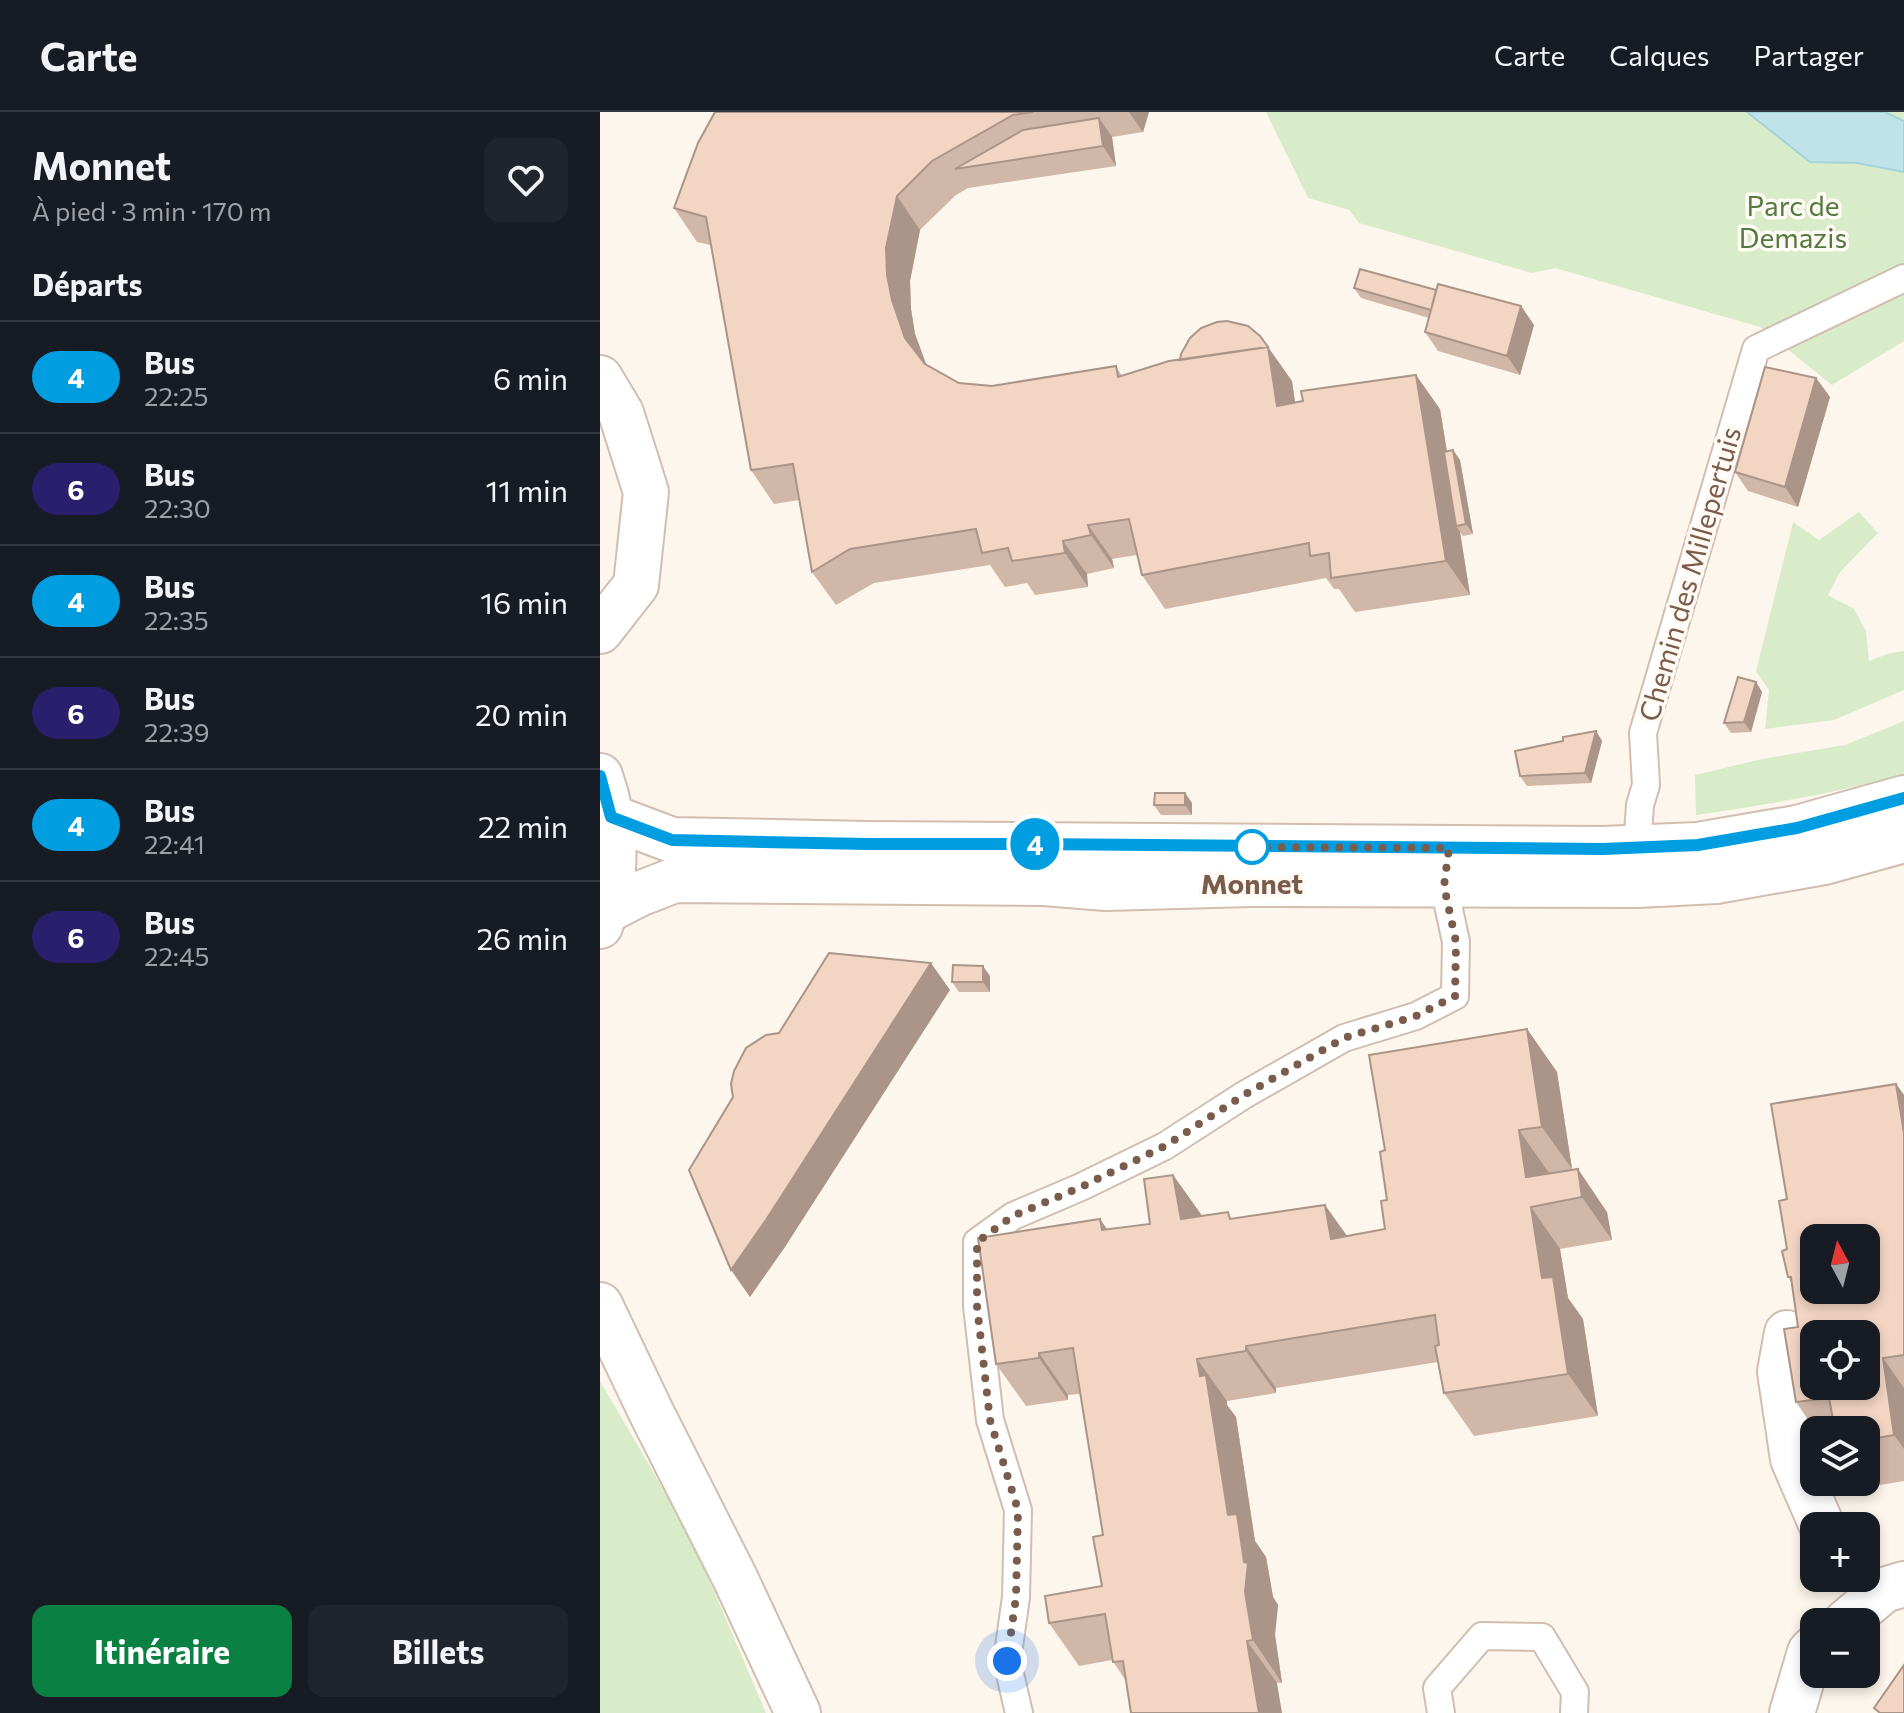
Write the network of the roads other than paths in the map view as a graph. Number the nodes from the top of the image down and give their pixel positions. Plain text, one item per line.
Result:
1 (1904, 278) edge
2 (600, 378) edge
3 (600, 631) edge
4 (600, 776) edge
5 (1904, 798) edge
6 (611, 817) junction
7 (1904, 840) edge
8 (1637, 848) junction
9 (1446, 867) junction
10 (603, 918) edge
11 (600, 1305) edge
12 (1787, 1333) edge
13 (1816, 1512) edge
14 (1904, 1584) edge
15 (1853, 1603) edge
16 (1800, 1686) edge
17 (798, 1713) edge
18 (1019, 1713) edge
19 (1441, 1713) edge
20 (1574, 1713) edge
21 (1792, 1713) edge

1 - 8 lane, Chemin des Millepertuis
2 - 3 street
4 - 6 street
5 - 8 street
6 - 9 street
6 - 10 street
7 - 9 street
8 - 9 street
9 - 10 street
9 - 18 lane
11 - 17 street
12 - 13 street
14 - 15 street
16 - 21 street
19 - 20 lane

